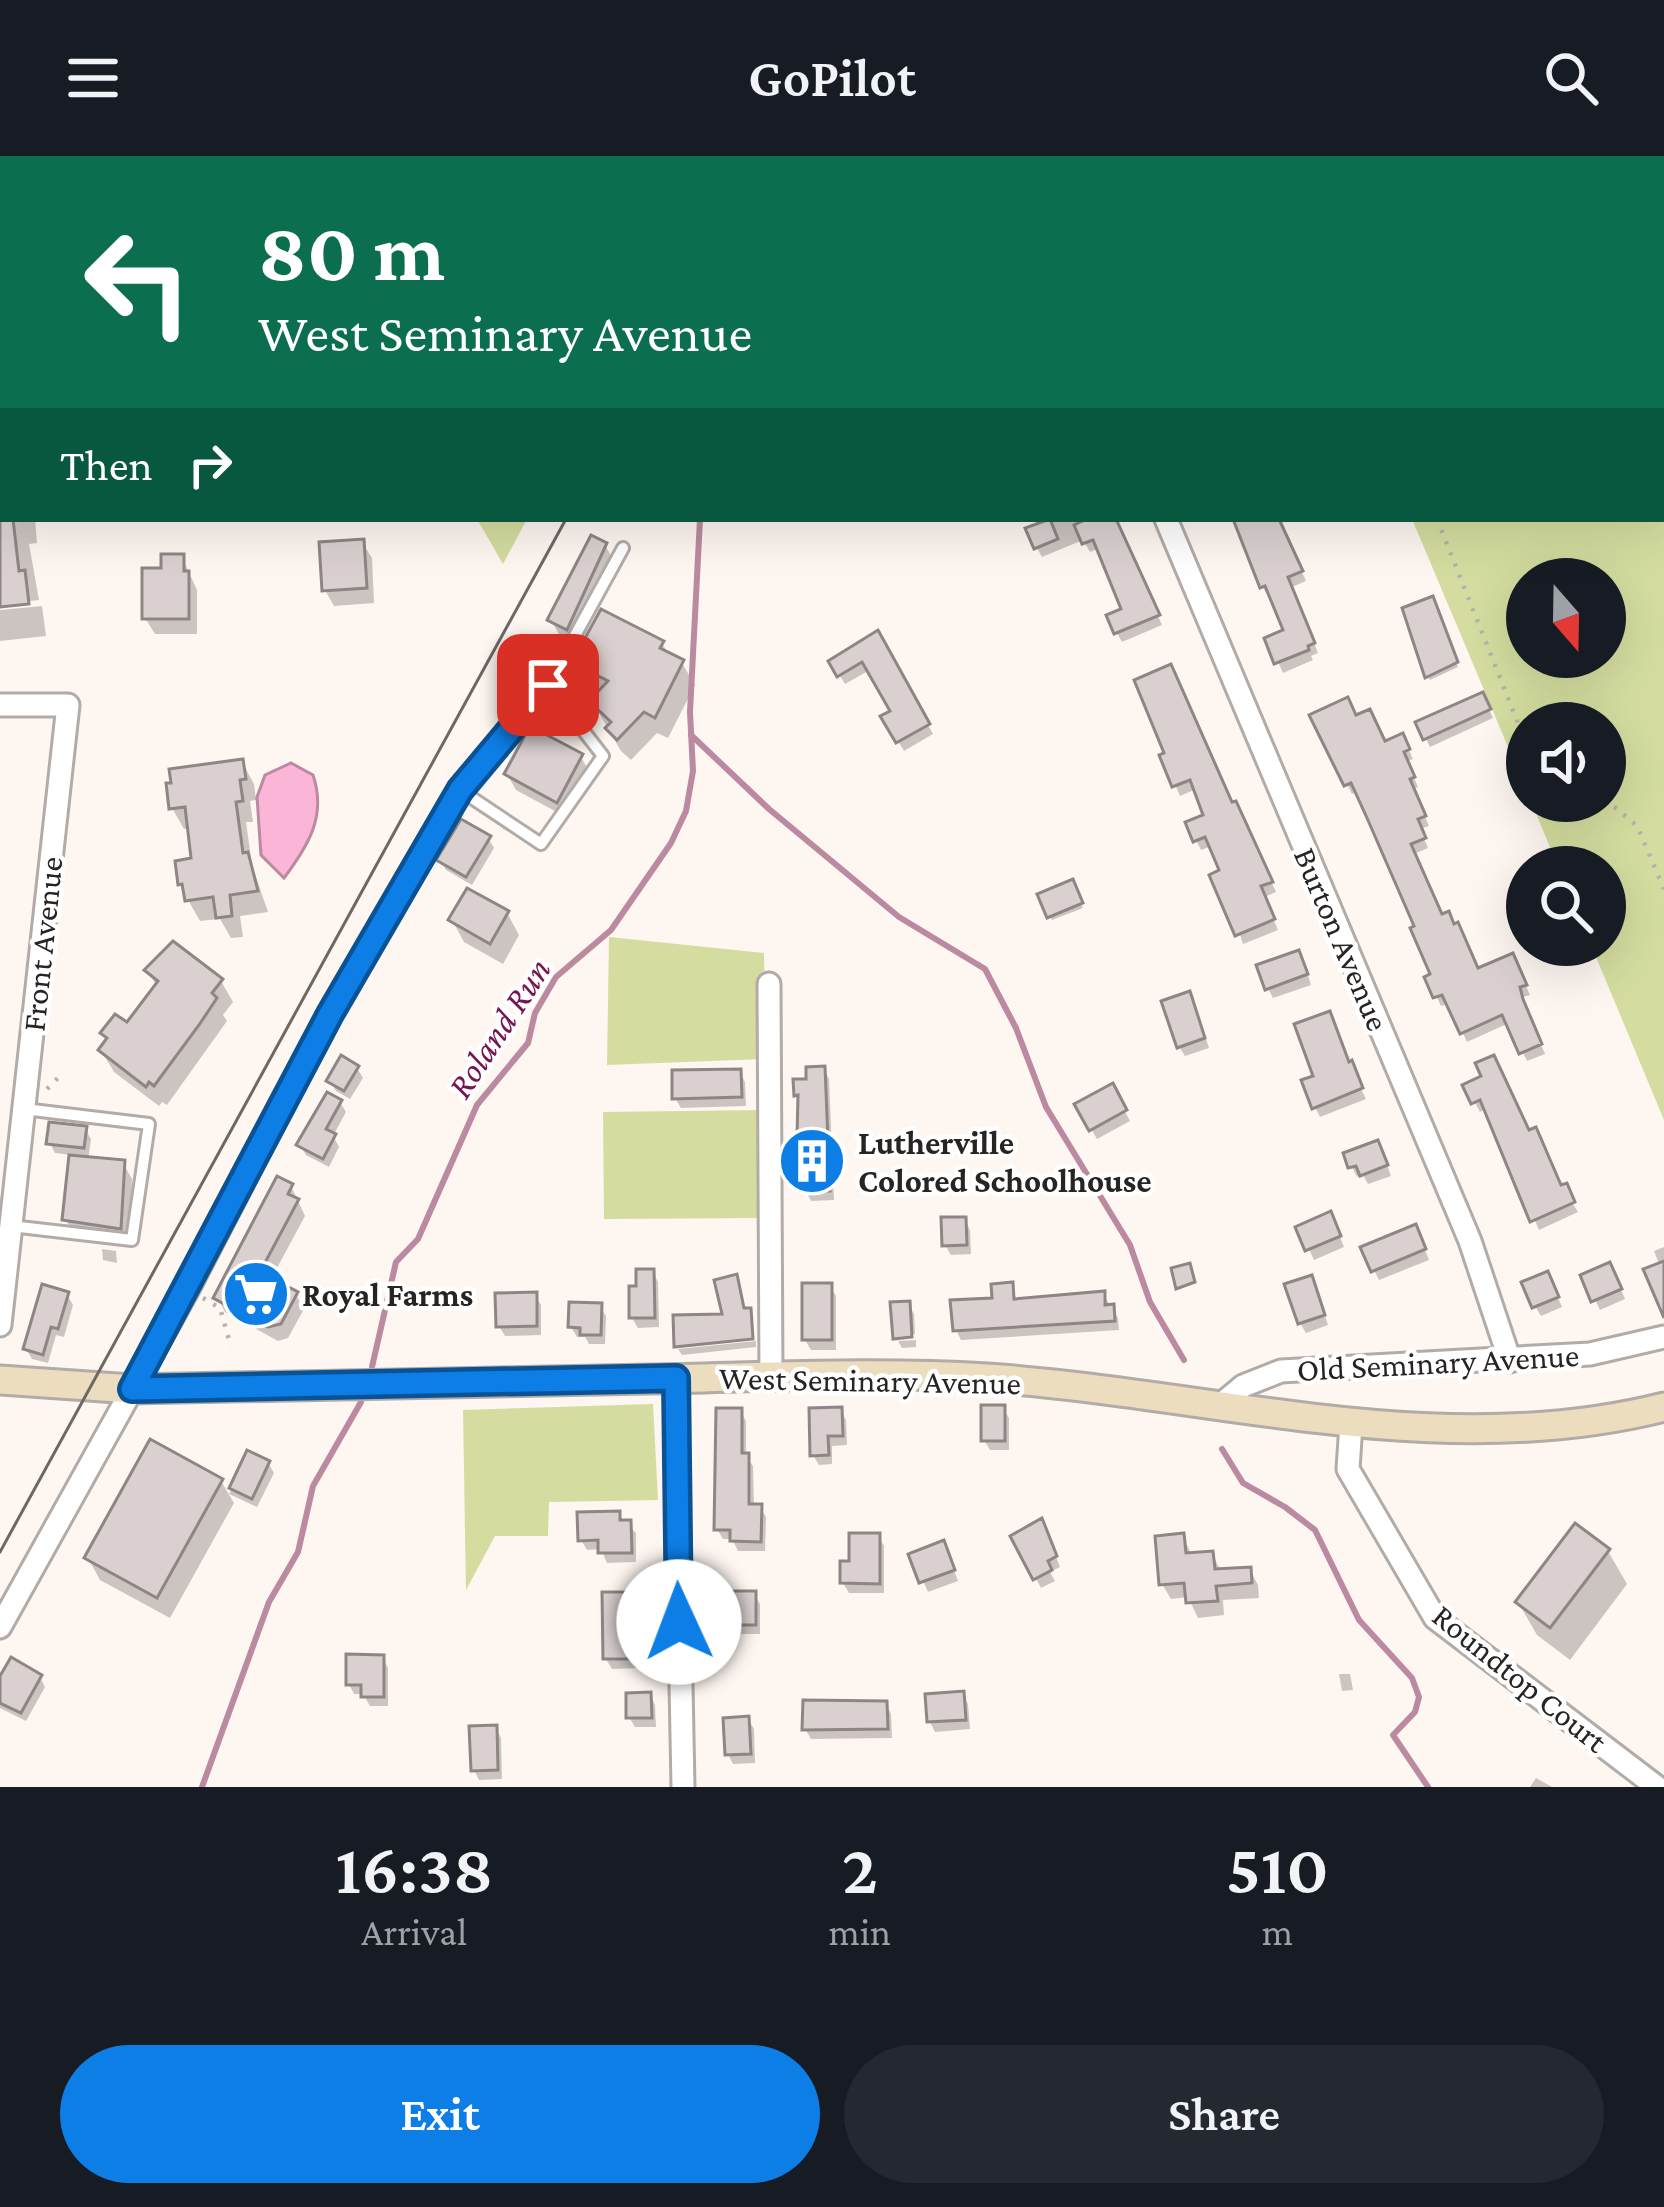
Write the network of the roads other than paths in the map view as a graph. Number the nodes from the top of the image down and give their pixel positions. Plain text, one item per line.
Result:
1 (1167, 522) edge
2 (623, 548) dead end
3 (548, 685) junction
4 (0, 705) edge
5 (460, 790) junction
6 (423, 853) joint
7 (769, 984) dead end
8 (24, 1109) junction
9 (11, 1226) junction
10 (0, 1325) edge
11 (1664, 1337) edge
12 (1510, 1361) junction
13 (771, 1377) junction
14 (676, 1378) junction
15 (0, 1380) edge
16 (132, 1389) junction
17 (1219, 1406) junction
18 (1664, 1407) edge
19 (1351, 1424) junction
20 (0, 1627) edge
21 (683, 1787) edge
22 (1658, 1787) edge

1 - 12 street, Burton Avenue
2 - 3 lane
3 - 5 lane
3 - 5 lane
4 - 8 street, Front Avenue
5 - 6 lane
6 - 16 street
7 - 13 street
8 - 9 street, Front Avenue
8 - 9 lane
9 - 10 street, Front Avenue
11 - 12 street, Old Seminary Avenue
12 - 17 street, Old Seminary Avenue
13 - 14 main road, West Seminary Avenue
13 - 17 main road, West Seminary Avenue
14 - 16 main road, West Seminary Avenue
14 - 21 street
15 - 16 main road, West Seminary Avenue
16 - 20 street
17 - 19 main road, West Seminary Avenue
18 - 19 main road, West Seminary Avenue
19 - 22 street, Roundtop Court

